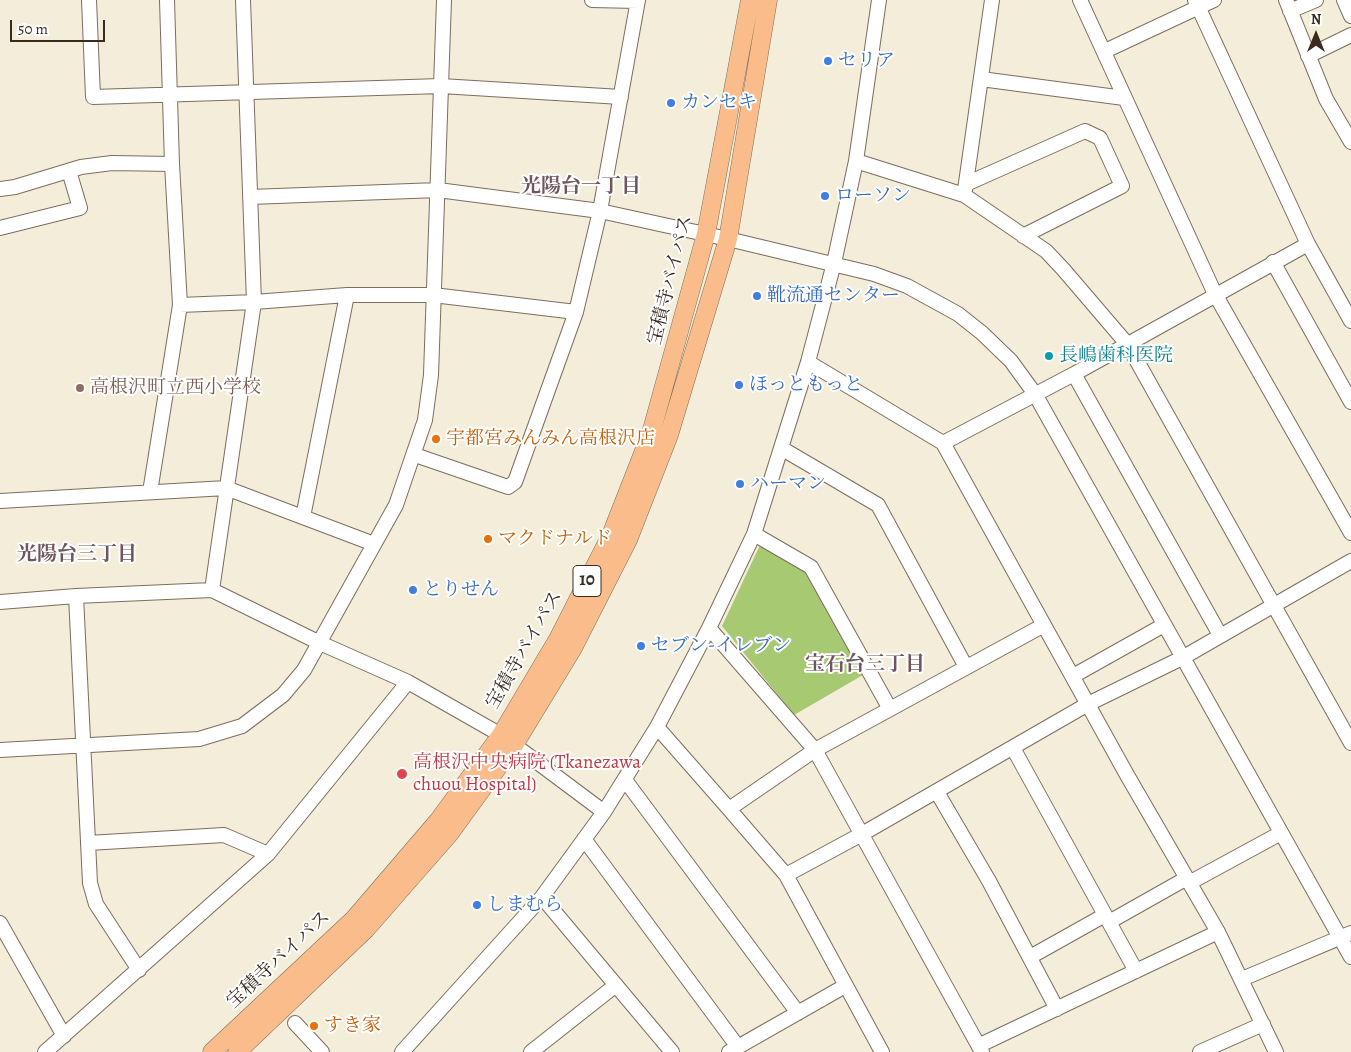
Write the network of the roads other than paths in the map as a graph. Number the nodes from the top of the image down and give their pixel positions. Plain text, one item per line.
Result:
1 (89, 0) edge
2 (167, 0) edge
3 (243, 0) edge
4 (444, 0) edge
5 (592, 0) edge
6 (638, 0) edge
7 (750, 0) edge
8 (768, 0) edge
9 (879, 0) edge
10 (992, 0) edge
11 (1080, 0) edge
12 (1214, 0) edge
13 (1316, 0) edge
14 (1344, 0) edge
15 (1196, 4) edge
16 (1288, 6) edge
17 (1351, 16) edge
18 (1351, 35) edge
19 (1105, 51) junction
20 (1308, 56) junction
21 (981, 79) junction
22 (441, 86) junction
23 (246, 91) junction
24 (170, 94) junction
25 (621, 96) junction
26 (1124, 98) junction
27 (1351, 142) edge
28 (856, 161) junction
29 (172, 164) junction
30 (69, 171) junction
31 (0, 189) edge
32 (965, 189) junction
33 (438, 190) junction
34 (250, 197) junction
35 (600, 211) junction
36 (0, 228) edge
37 (706, 234) junction
38 (1024, 236) junction
39 (728, 238) junction
40 (1308, 244) junction
41 (1273, 262) junction
42 (834, 263) junction
43 (1215, 294) junction
44 (346, 295) junction
45 (433, 295) junction
46 (254, 302) junction
47 (180, 305) junction
48 (576, 312) junction
49 (1351, 321) edge
50 (1128, 345) junction
51 (808, 362) junction
52 (1074, 374) junction
53 (1035, 394) junction
54 (1351, 402) edge
55 (943, 443) junction
56 (782, 448) junction
57 (415, 455) junction
58 (226, 488) junction
59 (150, 492) junction
60 (0, 501) edge
61 (303, 517) junction
62 (1351, 533) edge
63 (754, 534) junction
64 (374, 544) junction
65 (1351, 561) edge
66 (212, 590) junction
67 (76, 596) junction
68 (0, 602) edge
69 (1274, 606) junction
70 (1044, 625) junction
71 (1164, 625) junction
72 (709, 628) junction
73 (1220, 635) junction
74 (320, 643) junction
75 (1182, 658) junction
76 (966, 667) junction
77 (1073, 676) junction
78 (408, 682) junction
79 (1088, 704) junction
80 (890, 709) junction
81 (657, 727) junction
82 (508, 740) junction
83 (1351, 743) edge
84 (84, 746) junction
85 (1013, 748) junction
86 (0, 750) edge
87 (815, 750) junction
88 (625, 780) junction
89 (937, 792) junction
90 (729, 809) junction
91 (604, 812) junction
92 (1281, 833) junction
93 (862, 834) junction
94 (584, 839) junction
95 (88, 843) junction
96 (268, 854) junction
97 (786, 875) junction
98 (1188, 881) junction
99 (542, 897) junction
100 (1107, 918) junction
101 (0, 923) edge
102 (1218, 932) junction
103 (1346, 935) edge
104 (1030, 957) junction
105 (1351, 957) edge
106 (139, 970) junction
107 (1136, 971) junction
108 (1242, 979) junction
109 (616, 985) junction
110 (845, 986) junction
111 (1057, 1009) junction
112 (798, 1013) junction
113 (295, 1023) dead end
114 (1263, 1024) junction
115 (64, 1036) junction
116 (733, 1049) edge
117 (981, 1049) edge
118 (45, 1052) edge
119 (212, 1052) edge
120 (236, 1052) edge
121 (322, 1052) edge
122 (402, 1052) edge
123 (531, 1052) edge
124 (672, 1052) edge
125 (882, 1052) edge
126 (1200, 1052) edge
127 (1276, 1052) edge

1 - 24 street
2 - 24 street
3 - 23 street
4 - 22 street
5 - 6 street
6 - 25 street
7 - 37 main road, 宝積寺バイパス / 10
8 - 39 main road, 宝積寺バイパス / 10
9 - 28 street
10 - 21 street
11 - 19 street
12 - 15 street
13 - 16 street
14 - 17 street
15 - 19 street
15 - 40 street
16 - 20 street
18 - 20 street
19 - 26 street
20 - 27 street
21 - 26 street
21 - 32 street
22 - 23 street
22 - 25 street
22 - 33 street
23 - 24 street
23 - 34 street
24 - 29 street
25 - 35 street
26 - 43 street
28 - 32 street
28 - 42 street
29 - 30 street
29 - 47 street
30 - 31 street
30 - 36 street
32 - 38 street
32 - 38 street
33 - 34 street
33 - 35 street
33 - 45 street
34 - 46 street
35 - 37 street
35 - 48 street
37 - 39 street
37 - 82 main road, 宝積寺バイパス / 10
38 - 50 street
39 - 42 street
39 - 82 main road, 宝積寺バイパス / 10
40 - 41 street
40 - 49 street
41 - 43 street
41 - 54 street
42 - 51 street
42 - 53 street
43 - 50 street
43 - 62 street
44 - 45 street
44 - 46 street
44 - 61 street
45 - 48 street
45 - 57 street
46 - 47 street
46 - 58 street
47 - 59 street
48 - 57 street
50 - 52 street
50 - 69 street
51 - 55 street
51 - 56 street
52 - 53 street
52 - 73 street
53 - 55 street
53 - 71 street
55 - 70 street
56 - 63 street
56 - 76 street
57 - 64 street
58 - 59 street
58 - 61 street
58 - 66 street
59 - 60 street
61 - 64 street
63 - 72 street
63 - 80 street
64 - 74 street
65 - 69 street
66 - 67 street
66 - 74 street
67 - 68 street
67 - 84 street
69 - 73 street
69 - 83 street
70 - 76 street
70 - 77 street
71 - 75 street
71 - 77 street
72 - 81 street
72 - 87 street
73 - 75 street
74 - 78 street
74 - 84 street
75 - 79 street
75 - 92 street
76 - 80 street
77 - 79 street
78 - 82 street
78 - 96 street
79 - 85 street
79 - 98 street
80 - 87 street
81 - 88 street
81 - 90 street
82 - 91 street
82 - 119 main road, 宝積寺バイパス / 10
82 - 120 main road, 宝積寺バイパス / 10
84 - 86 street
84 - 95 street
85 - 89 street
85 - 100 street
87 - 90 street
87 - 93 street
88 - 91 street
88 - 112 street
89 - 93 street
89 - 104 street
90 - 97 street
91 - 94 street
92 - 98 street
92 - 103 street
93 - 97 street
93 - 117 street
94 - 99 street
94 - 116 street
95 - 96 street
95 - 106 street
96 - 106 street
97 - 110 street
98 - 100 street
98 - 102 street
99 - 109 street
99 - 122 street
100 - 104 street
100 - 107 street
101 - 115 street
102 - 107 street
102 - 108 street
103 - 105 street
103 - 108 street
104 - 111 street
106 - 115 street
107 - 111 street
108 - 114 street
109 - 123 street
109 - 124 street
110 - 112 street
110 - 125 street
111 - 117 street
112 - 116 street
113 - 121 street
114 - 126 street
114 - 127 street
115 - 118 street

